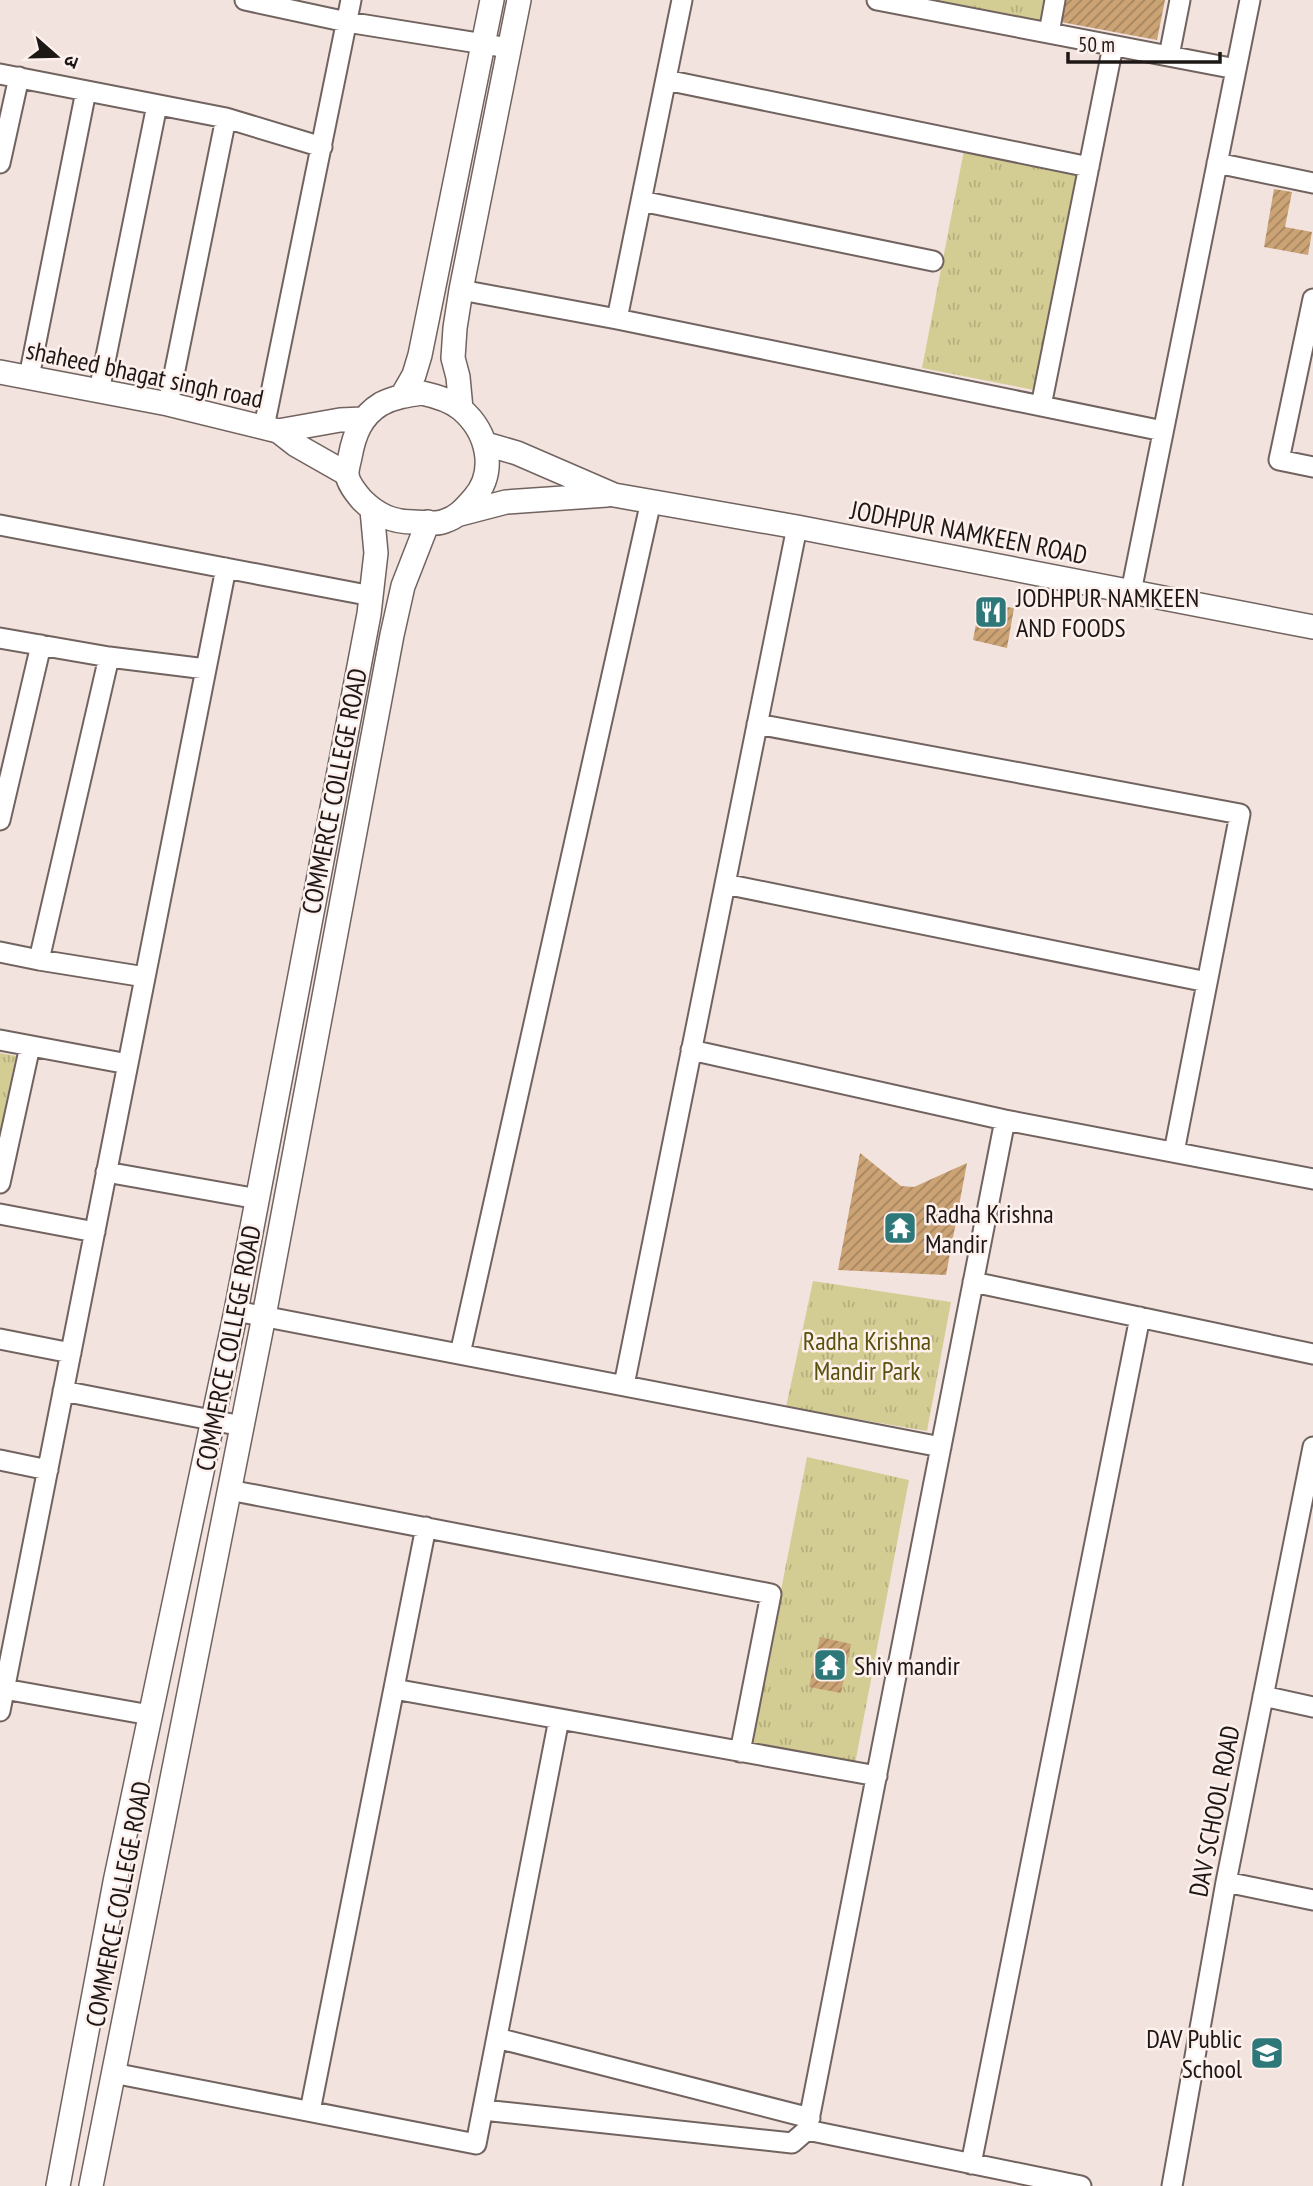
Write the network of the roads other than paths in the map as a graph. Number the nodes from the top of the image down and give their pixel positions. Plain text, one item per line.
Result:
1 (245, 0) edge
2 (351, 0) edge
3 (492, 0) edge
4 (519, 0) edge
5 (682, 0) edge
6 (877, 0) edge
7 (1055, 0) edge
8 (1180, 0) edge
9 (1250, 0) edge
10 (347, 22) junction
11 (1049, 33) junction
12 (483, 43) junction
13 (1113, 46) junction
14 (509, 48) junction
15 (1169, 57) junction
16 (1236, 69) junction
17 (10, 76) edge
18 (666, 80) junction
19 (86, 91) junction
20 (157, 105) junction
21 (226, 118) junction
22 (322, 147) junction
23 (0, 163) edge
24 (1217, 163) junction
25 (1089, 167) junction
26 (1313, 183) edge
27 (641, 201) junction
28 (933, 261) dead end
29 (461, 290) junction
30 (1313, 299) edge
31 (617, 319) junction
32 (0, 372) edge
33 (29, 377) junction
34 (99, 391) junction
35 (402, 396) junction
36 (168, 404) junction
37 (1041, 406) junction
38 (461, 409) junction
39 (363, 419) junction
40 (271, 429) junction
41 (1163, 431) junction
42 (486, 444) junction
43 (1313, 467) edge
44 (347, 474) junction
45 (614, 495) junction
46 (651, 502) junction
47 (372, 510) junction
48 (460, 514) junction
49 (428, 522) junction
50 (0, 525) edge
51 (797, 527) junction
52 (226, 568) junction
53 (1131, 592) junction
54 (372, 596) junction
55 (1313, 627) edge
56 (0, 638) edge
57 (41, 645) junction
58 (109, 657) junction
59 (206, 669) junction
60 (757, 724) junction
61 (0, 820) edge
62 (725, 884) junction
63 (0, 952) edge
64 (39, 960) junction
65 (145, 977) junction
66 (1207, 982) junction
67 (0, 1040) edge
68 (30, 1046) junction
69 (691, 1050) junction
70 (128, 1064) junction
71 (1005, 1120) junction
72 (1174, 1152) junction
73 (106, 1172) junction
74 (1313, 1179) edge
75 (0, 1183) edge
76 (258, 1199) junction
77 (0, 1214) edge
78 (95, 1232) junction
79 (973, 1282) junction
80 (236, 1311) junction
81 (264, 1316) junction
82 (1140, 1317) junction
83 (0, 1339) edge
84 (71, 1353) junction
85 (460, 1354) junction
86 (1313, 1354) edge
87 (624, 1385) junction
88 (63, 1391) junction
89 (213, 1420) junction
90 (242, 1426) junction
91 (941, 1447) junction
92 (1313, 1447) edge
93 (0, 1460) edge
94 (48, 1470) junction
95 (229, 1490) junction
96 (426, 1527) junction
97 (4, 1689) junction
98 (394, 1689) junction
99 (1263, 1696) junction
100 (1313, 1707) edge
101 (0, 1711) edge
102 (150, 1715) junction
103 (559, 1719) junction
104 (740, 1752) junction
105 (877, 1776) junction
106 (1226, 1882) junction
107 (1313, 1900) edge
108 (497, 2038) junction
109 (113, 2073) junction
110 (483, 2110) junction
111 (310, 2112) junction
112 (809, 2124) junction
113 (971, 2164) junction
114 (58, 2186) edge
115 (91, 2186) edge
116 (1081, 2186) edge
117 (1172, 2186) edge

1 - 10 street
2 - 10 street
3 - 12 street
4 - 14 street
5 - 18 street
6 - 11 street
7 - 11 street
8 - 15 street
9 - 16 street
10 - 12 street
10 - 22 street
11 - 13 street
12 - 14 street
12 - 35 street
13 - 15 street
13 - 25 street
14 - 29 street
15 - 16 street
16 - 24 street
17 - 19 street
17 - 23 street
18 - 25 street
18 - 27 street
19 - 20 street
19 - 33 street
20 - 21 street
20 - 34 street
21 - 22 street
21 - 36 street
22 - 40 street
24 - 26 street
24 - 41 street
25 - 37 street
27 - 28 street
27 - 31 street
29 - 31 street
29 - 38 street
30 - 43 street
31 - 37 street
32 - 33 street, shaheed bhagat singh road
33 - 34 street, shaheed bhagat singh road
34 - 36 street, shaheed bhagat singh road
35 - 38 street
35 - 39 street
36 - 40 street, shaheed bhagat singh road
37 - 41 street
38 - 42 street
39 - 40 street
39 - 44 street
40 - 44 street
41 - 53 street
42 - 45 street
42 - 48 street
44 - 47 street
45 - 46 street, JODHPUR NAMKEEN ROAD
45 - 48 street
46 - 51 street, JODHPUR NAMKEEN ROAD
46 - 85 street
47 - 49 street
47 - 54 street
48 - 49 street
49 - 81 street, COMMERCE COLLEGE ROAD
50 - 52 street
51 - 53 street, JODHPUR NAMKEEN ROAD
51 - 60 street
52 - 54 street
52 - 59 street
53 - 55 street, JODHPUR NAMKEEN ROAD
54 - 76 street
56 - 57 street
57 - 58 street
57 - 61 street
58 - 59 street
58 - 64 street
59 - 65 street
60 - 62 street
60 - 66 street
62 - 66 street
62 - 69 street
63 - 64 street
64 - 65 street
65 - 70 street
66 - 72 street
67 - 68 street
68 - 70 street
68 - 75 street
69 - 71 street
69 - 87 street
70 - 73 street
71 - 72 street
71 - 79 street
72 - 74 street
73 - 76 street
73 - 78 street
76 - 80 street
77 - 78 street
78 - 84 street
79 - 82 street
79 - 91 street
80 - 81 street
80 - 89 street
81 - 85 street
81 - 90 street, COMMERCE COLLEGE ROAD
82 - 86 street
82 - 113 street
83 - 84 street
84 - 88 street
85 - 87 street
87 - 91 street
88 - 89 street
88 - 94 street
89 - 90 street
89 - 102 street
90 - 95 street, COMMERCE COLLEGE ROAD
91 - 105 street
92 - 99 street, DAV SCHOOL ROAD
93 - 94 street
94 - 97 street
95 - 96 street
95 - 109 street, COMMERCE COLLEGE ROAD
96 - 98 street
96 - 104 street
97 - 101 street
97 - 102 street
98 - 103 street
98 - 111 street
99 - 100 street
99 - 106 street, DAV SCHOOL ROAD
102 - 114 street
103 - 104 street
103 - 108 street
104 - 105 street
105 - 112 street
106 - 107 street
106 - 117 street, DAV SCHOOL ROAD
108 - 110 street
108 - 112 street
109 - 111 street
109 - 115 street, COMMERCE COLLEGE ROAD
110 - 111 street
110 - 112 street
112 - 113 street
113 - 116 street

